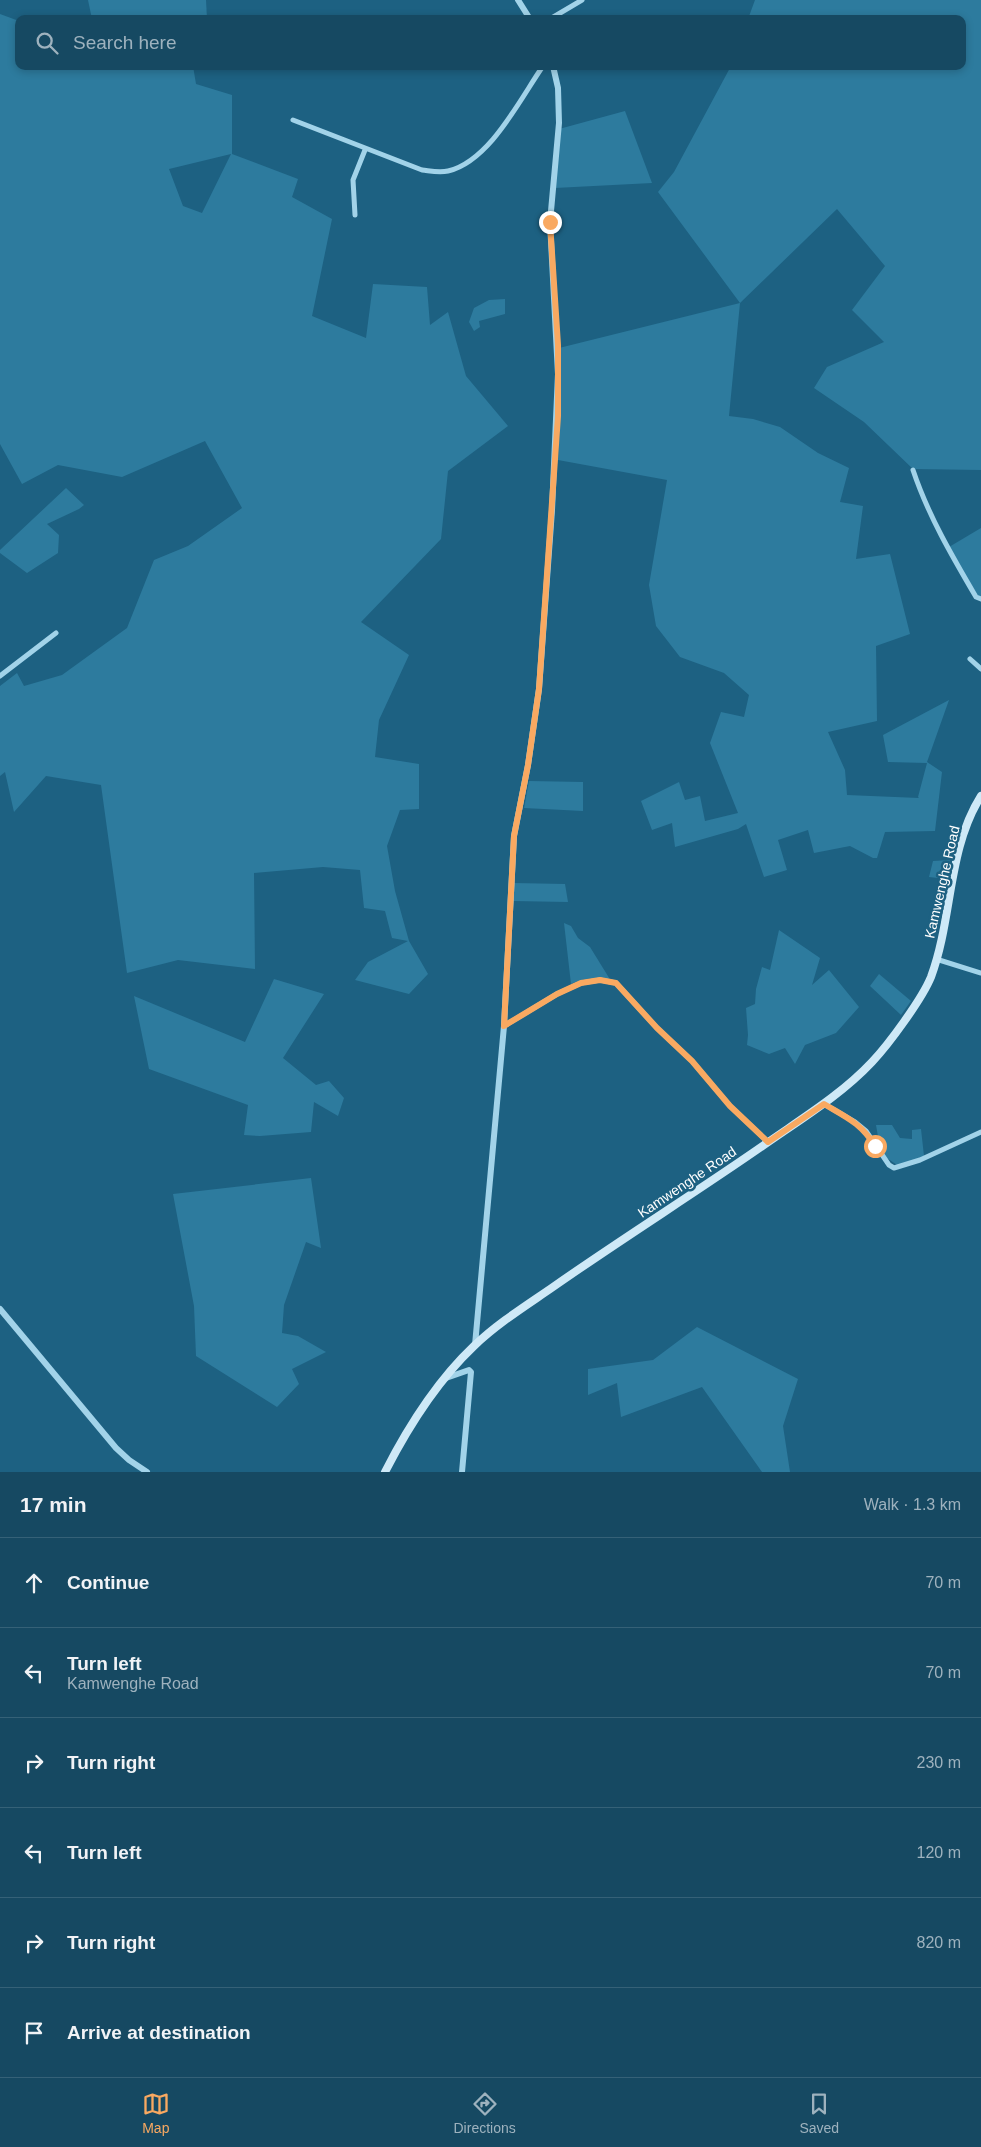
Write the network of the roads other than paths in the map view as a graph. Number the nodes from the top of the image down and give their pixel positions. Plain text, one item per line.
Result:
1 (518, 0) edge
2 (582, 0) edge
3 (527, 15) edge
4 (557, 15) edge
5 (540, 70) edge
6 (554, 70) edge
7 (293, 120) dead end
8 (365, 150) junction
9 (355, 215) dead end
10 (913, 470) dead end
11 (981, 599) edge
12 (56, 633) dead end
13 (970, 660) dead end
14 (981, 668) edge
15 (0, 676) edge
16 (981, 796) edge
17 (936, 959) junction
18 (981, 973) edge
19 (504, 1026) junction
20 (824, 1104) junction
21 (981, 1132) edge
22 (768, 1142) junction
23 (0, 1309) edge
24 (475, 1345) junction
25 (446, 1378) junction
26 (147, 1472) edge
27 (385, 1472) edge
28 (462, 1472) edge

1 - 3 street
2 - 4 street
5 - 8 street
6 - 19 street
7 - 8 street
8 - 9 street
10 - 11 street
12 - 15 street
13 - 14 street
16 - 17 main road, Kamwenghe Road
17 - 18 street
17 - 20 main road, Kamwenghe Road
19 - 22 street
19 - 24 street
20 - 21 street
20 - 22 main road, Kamwenghe Road
22 - 24 main road, Kamwenghe Road
23 - 26 street
24 - 25 main road, Kamwenghe Road
25 - 27 main road, Kamwenghe Road
25 - 28 street

